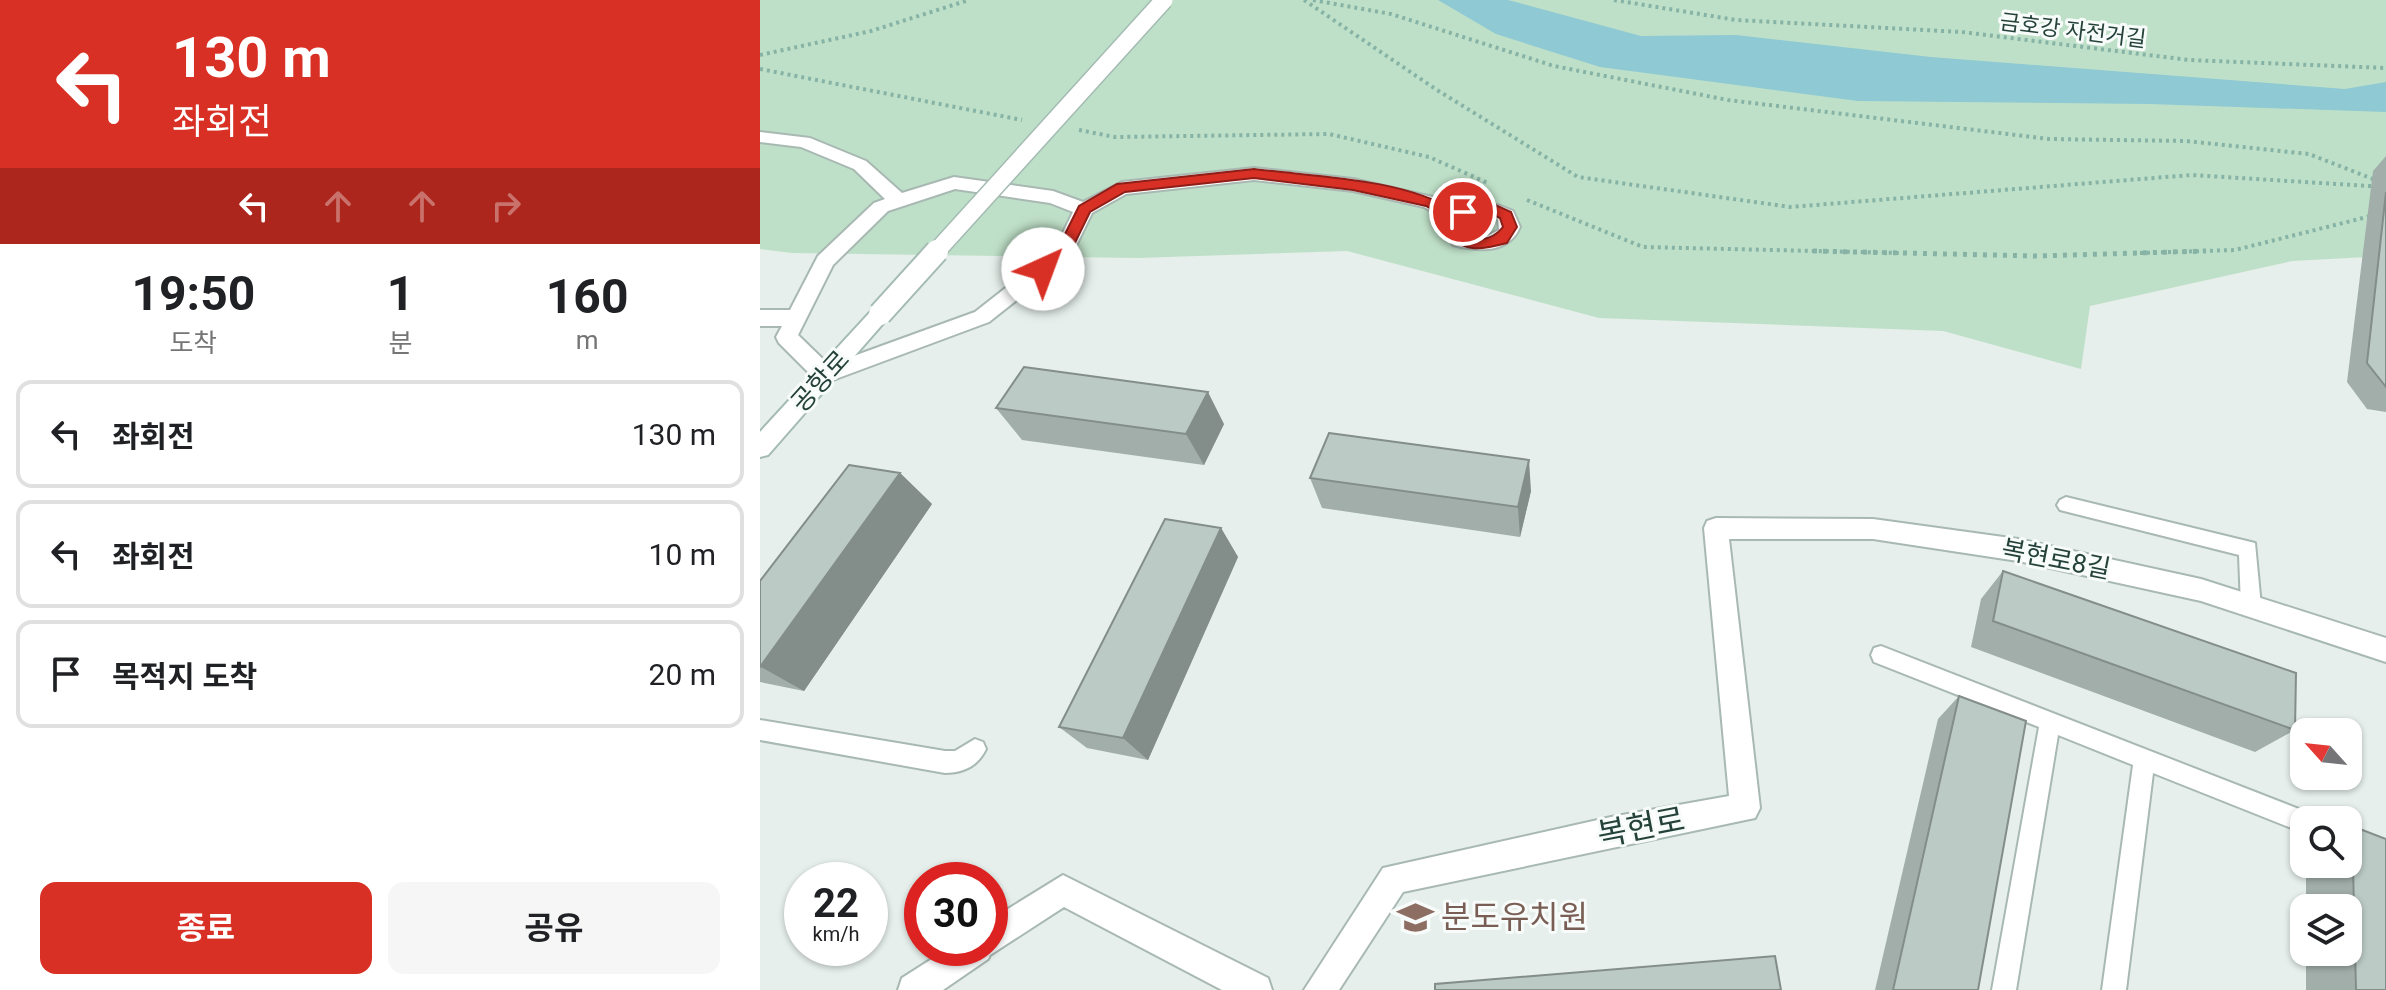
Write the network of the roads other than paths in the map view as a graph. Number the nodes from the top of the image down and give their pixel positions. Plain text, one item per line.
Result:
1 (1164, 0) edge
2 (760, 137) edge
3 (899, 201) junction
4 (1084, 209) junction
5 (1457, 217) dead end
6 (760, 318) edge
7 (796, 318) junction
8 (825, 375) junction
9 (760, 448) edge
10 (2066, 505) dead end
11 (1716, 528) joint
12 (2251, 606) junction
13 (2386, 650) edge
14 (1881, 655) dead end
15 (2050, 722) junction
16 (760, 730) edge
17 (975, 749) dead end
18 (2144, 759) junction
19 (2290, 816) edge
20 (1008, 927) edge
21 (950, 966) edge
22 (914, 990) edge
23 (1256, 990) edge
24 (1320, 990) edge
25 (2004, 990) edge
26 (2114, 990) edge

1 - 8 street, 공항로, bridge
2 - 3 street
3 - 4 street
3 - 7 street
4 - 5 street
4 - 8 street
6 - 7 street
7 - 8 street
8 - 9 street, 공항로
10 - 12 lane
11 - 12 street, 복현로8길
11 - 24 street, 복현로
12 - 13 street, 복현로8길
14 - 15 lane
15 - 18 lane
15 - 25 lane
16 - 17 lane
18 - 19 lane
18 - 26 lane
20 - 23 street
21 - 22 street

